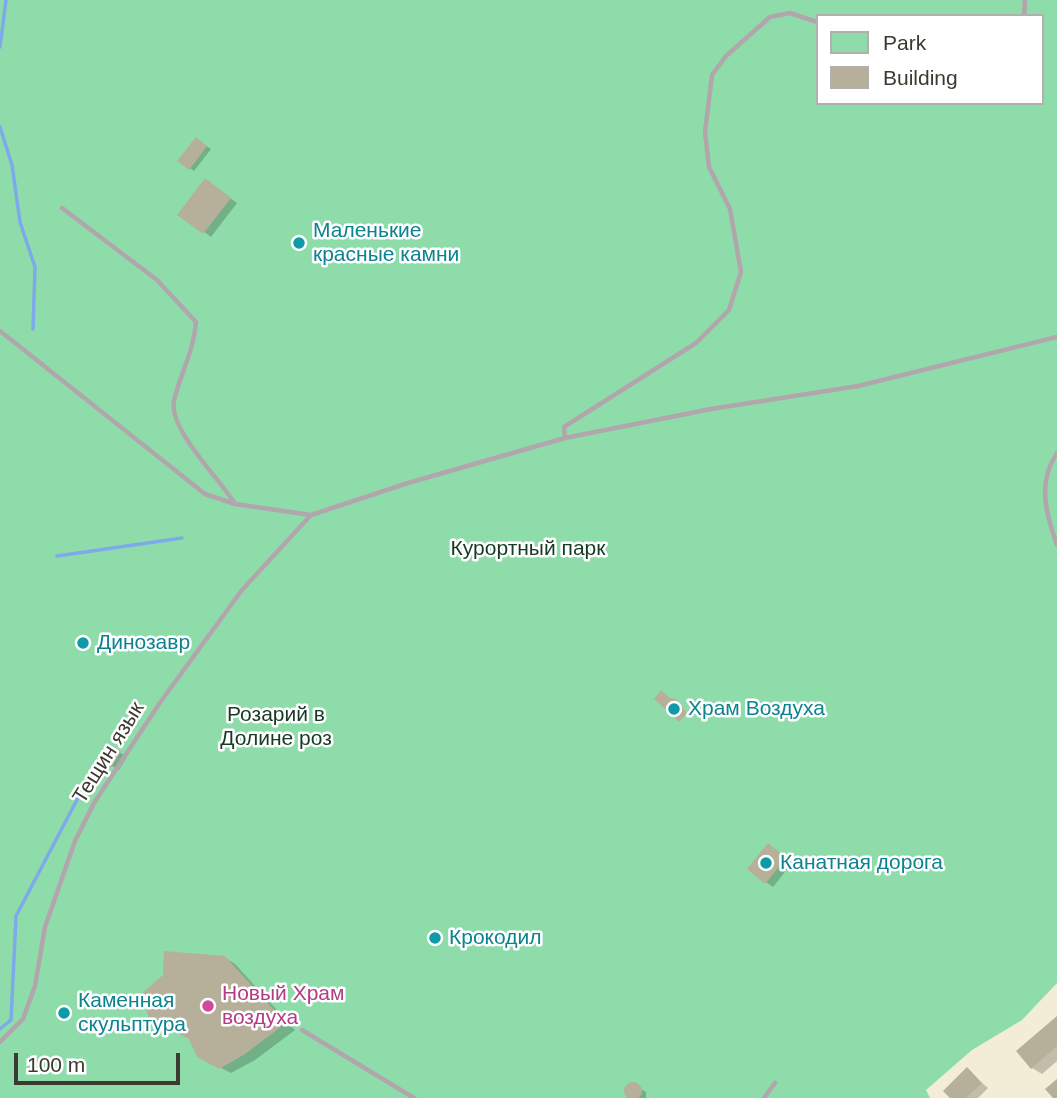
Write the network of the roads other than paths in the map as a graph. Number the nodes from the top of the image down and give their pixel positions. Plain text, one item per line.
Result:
1 (816, 22) edge
2 (61, 208) dead end
3 (0, 331) edge
4 (1057, 337) edge
5 (565, 438) junction
6 (1057, 453) edge
7 (235, 504) junction
8 (311, 515) junction
9 (1057, 545) edge
10 (302, 1030) dead end
11 (0, 1042) edge
12 (775, 1083) dead end
13 (414, 1098) edge
14 (764, 1098) edge

1 - 5 lane
2 - 7 lane
3 - 7 lane
4 - 5 lane
5 - 8 lane
6 - 9 lane
7 - 8 lane
8 - 11 lane, Тещин язык
10 - 13 lane
12 - 14 lane

